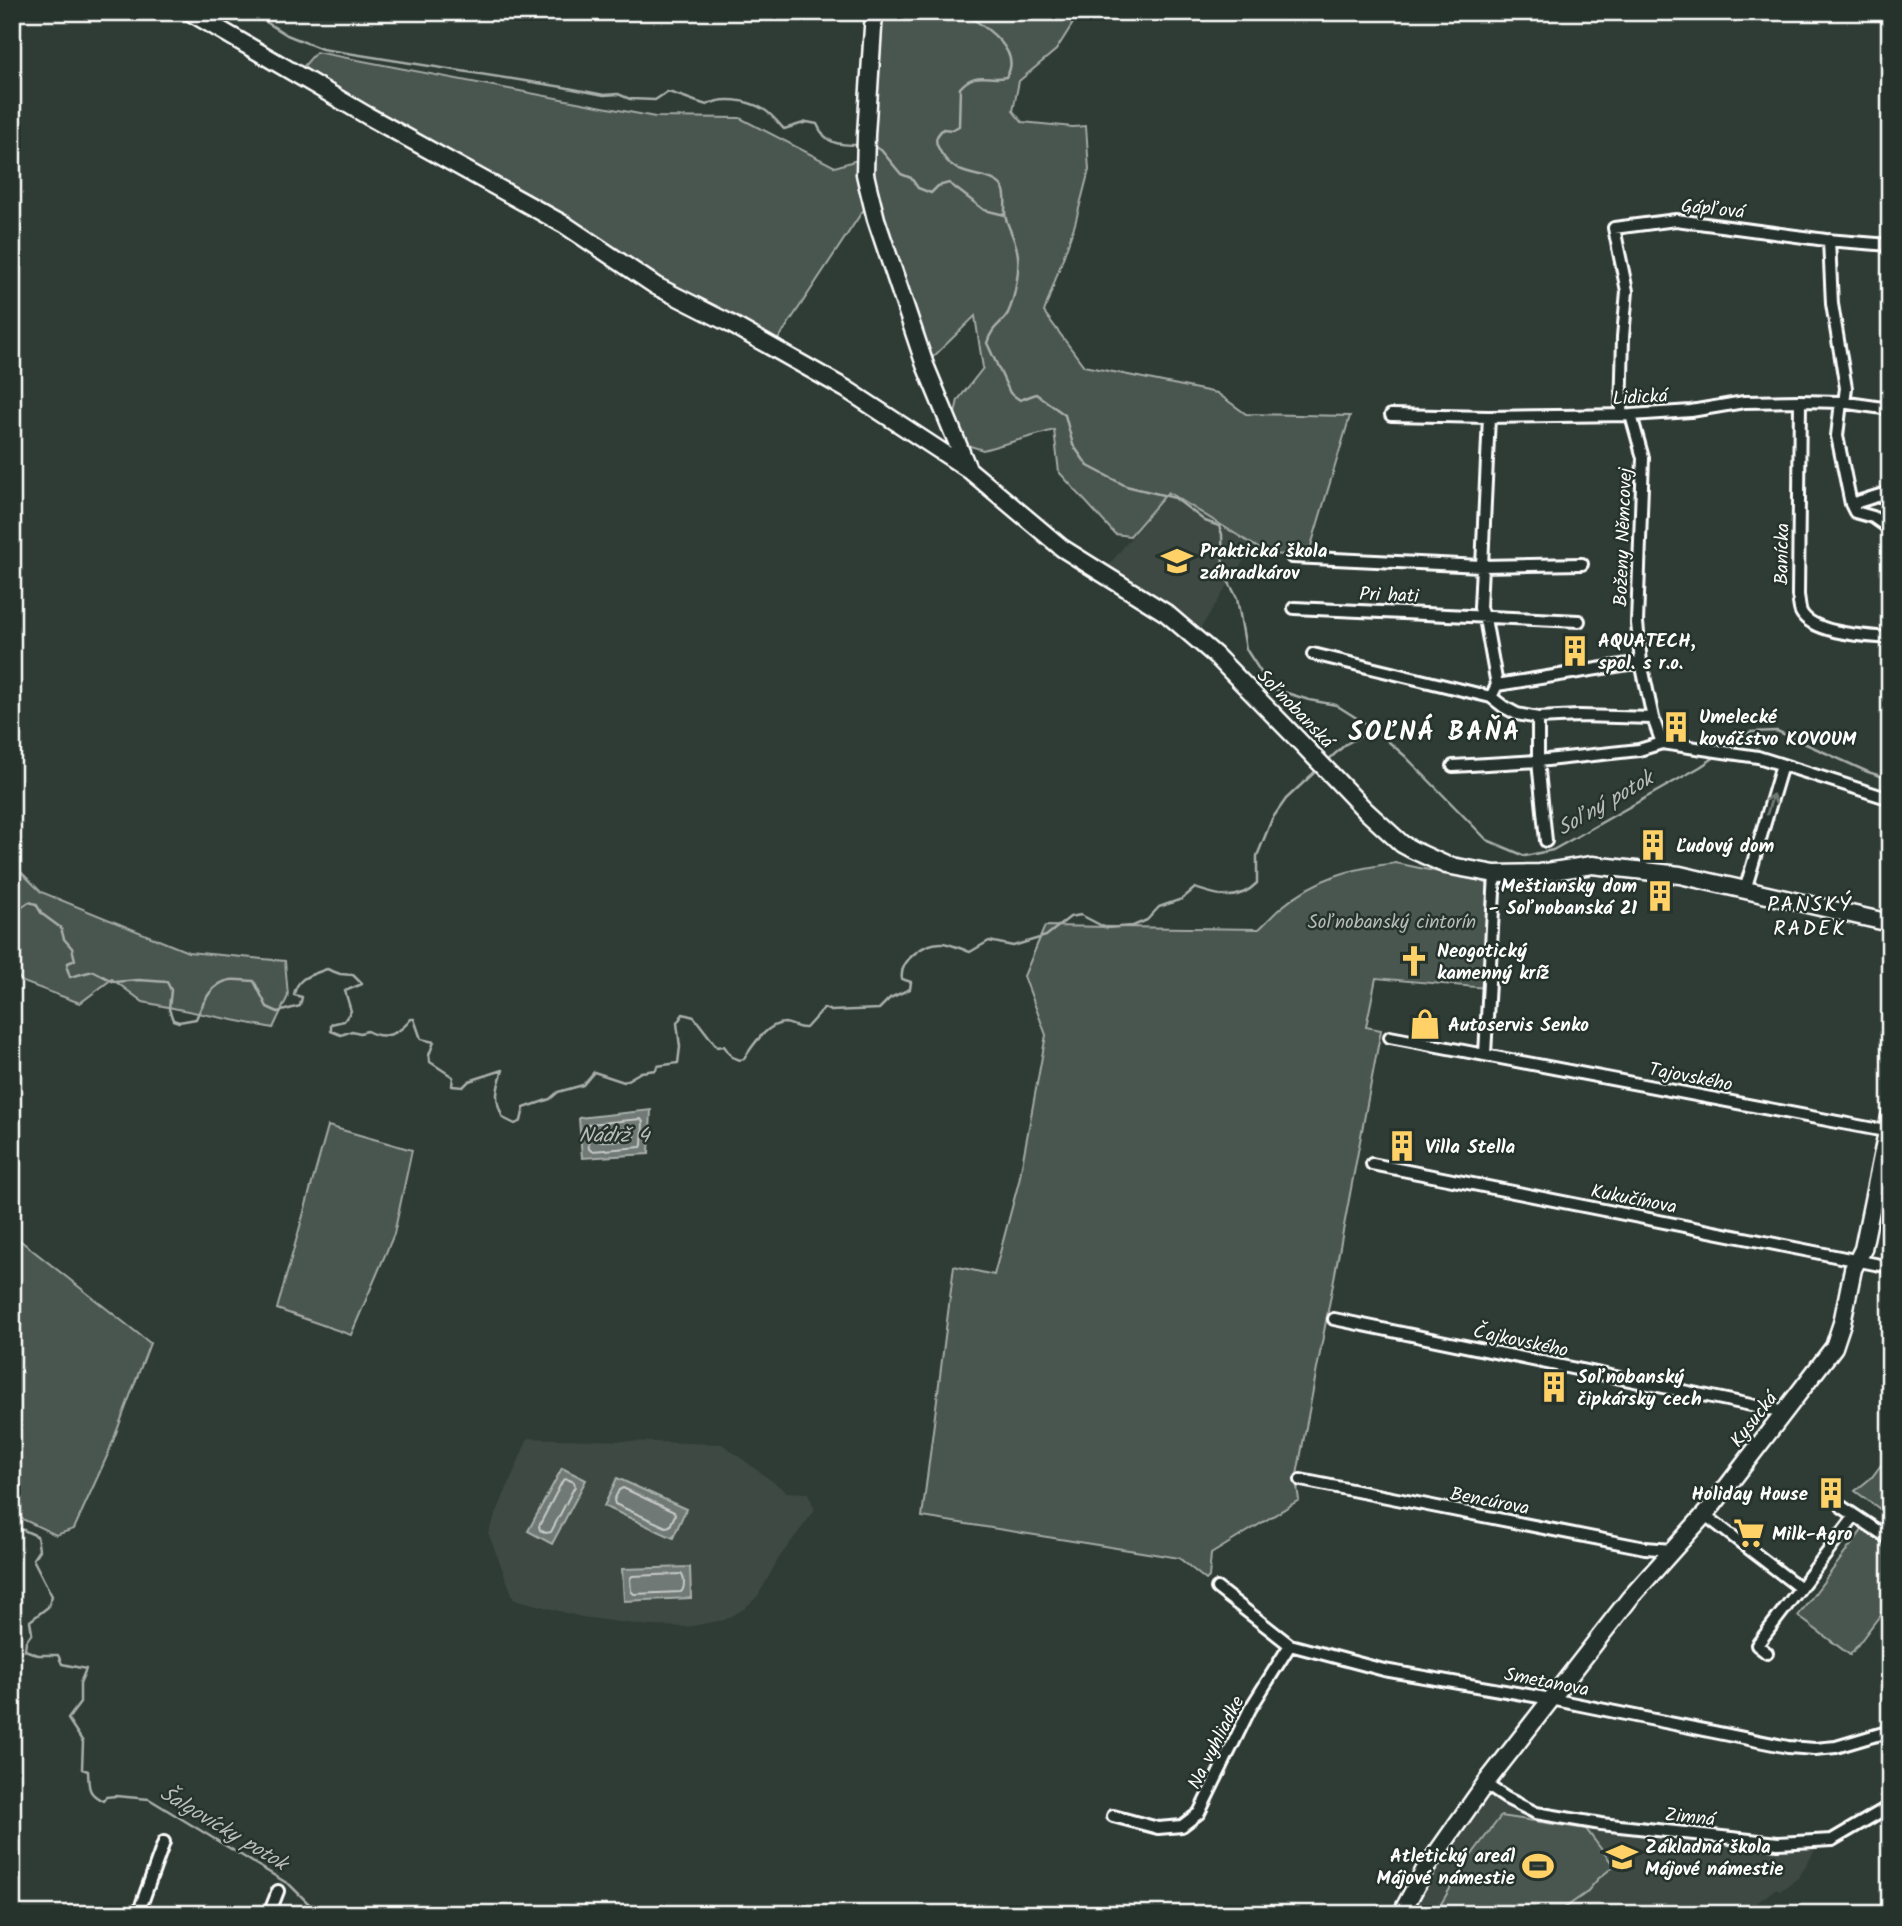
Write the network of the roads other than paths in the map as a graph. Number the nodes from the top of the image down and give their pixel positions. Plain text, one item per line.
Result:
1 (190, 12) edge
2 (874, 12) edge
3 (1829, 240) junction
4 (1890, 245) edge
5 (1800, 401) junction
6 (1843, 403) junction
7 (1890, 409) edge
8 (1391, 415) dead end
9 (1626, 415) junction
10 (1489, 417) junction
11 (968, 468) junction
12 (1890, 492) edge
13 (1851, 504) junction
14 (1890, 528) edge
15 (1292, 557) dead end
16 (1581, 564) dead end
17 (1481, 566) junction
18 (1294, 608) dead end
19 (1483, 616) junction
20 (1579, 621) dead end
21 (1890, 638) edge
22 (1313, 654) dead end
23 (1642, 662) junction
24 (1497, 685) junction
25 (1491, 697) junction
26 (1538, 718) junction
27 (1653, 718) junction
28 (1662, 743) junction
29 (1538, 761) junction
30 (1782, 765) junction
31 (1453, 766) dead end
32 (1890, 799) edge
33 (1546, 841) dead end
34 (1494, 874) junction
35 (1745, 890) junction
36 (1890, 923) edge
37 (1390, 1037) dead end
38 (1485, 1055) junction
39 (1889, 1126) edge
40 (1372, 1164) dead end
41 (1858, 1261) junction
42 (1890, 1267) edge
43 (1334, 1319) dead end
44 (1784, 1412) junction
45 (1301, 1480) dead end
46 (1842, 1507) dead end
47 (1705, 1515) junction
48 (1855, 1516) junction
49 (1890, 1539) edge
50 (1673, 1550) junction
51 (1217, 1588) dead end
52 (1800, 1588) junction
53 (1290, 1645) junction
54 (1767, 1653) dead end
55 (1551, 1699) junction
56 (1890, 1731) edge
57 (1485, 1784) junction
58 (1890, 1807) edge
59 (1113, 1815) dead end
60 (164, 1842) dead end
61 (278, 1891) dead end
62 (138, 1914) edge
63 (269, 1914) edge
64 (1401, 1914) edge

1 - 11 street, Soľnobanská
2 - 11 street
3 - 4 street, Gápľová
3 - 6 street
3 - 9 street, Gápľová
5 - 6 street, Lidická
5 - 9 street, Lidická
5 - 21 street, Banícka
6 - 7 street, Lidická
6 - 13 street
8 - 10 street, Lidická
9 - 10 street, Lidická
9 - 23 street, Boženy Němcovej
10 - 17 street
11 - 34 street, Soľnobanská
12 - 13 street
13 - 14 street
15 - 17 street, Pri hati
16 - 17 street, Pri hati
17 - 19 street
18 - 19 street, Pri hati
19 - 20 street, Pri hati
19 - 24 street
22 - 25 street
23 - 24 street
23 - 27 street, Boženy Němcovej
24 - 25 street
25 - 26 street
26 - 27 street
26 - 29 street
27 - 28 street, Boženy Němcovej
28 - 29 street
28 - 30 street
29 - 31 street
29 - 33 street
30 - 32 street
35 -> 30 street
34 - 35 street, Soľnobanská
34 - 38 street
35 - 36 street, Soľnobanská
37 - 38 street, Tajovského
38 - 39 street, Tajovského
39 - 41 street, Kysucká
40 - 41 street, Kukučínova
41 - 42 street, Kukučínova
41 - 44 street, Kysucká
43 - 44 street, Čajkovského
44 - 47 street, Kysucká
45 - 50 street, Bencúrova
46 - 48 street
47 - 50 street, Kysucká
47 - 52 street
48 - 49 street
48 - 52 street
50 - 55 street, Kysucká
51 - 53 street, Smetanova
52 - 54 street
53 - 55 street, Smetanova
53 - 59 street, Na vyhliadke
55 - 56 street, Smetanova
55 - 57 street, Kysucká
57 - 58 street, Zimná
57 - 64 street, Kysucká
60 - 62 street
61 - 63 street

